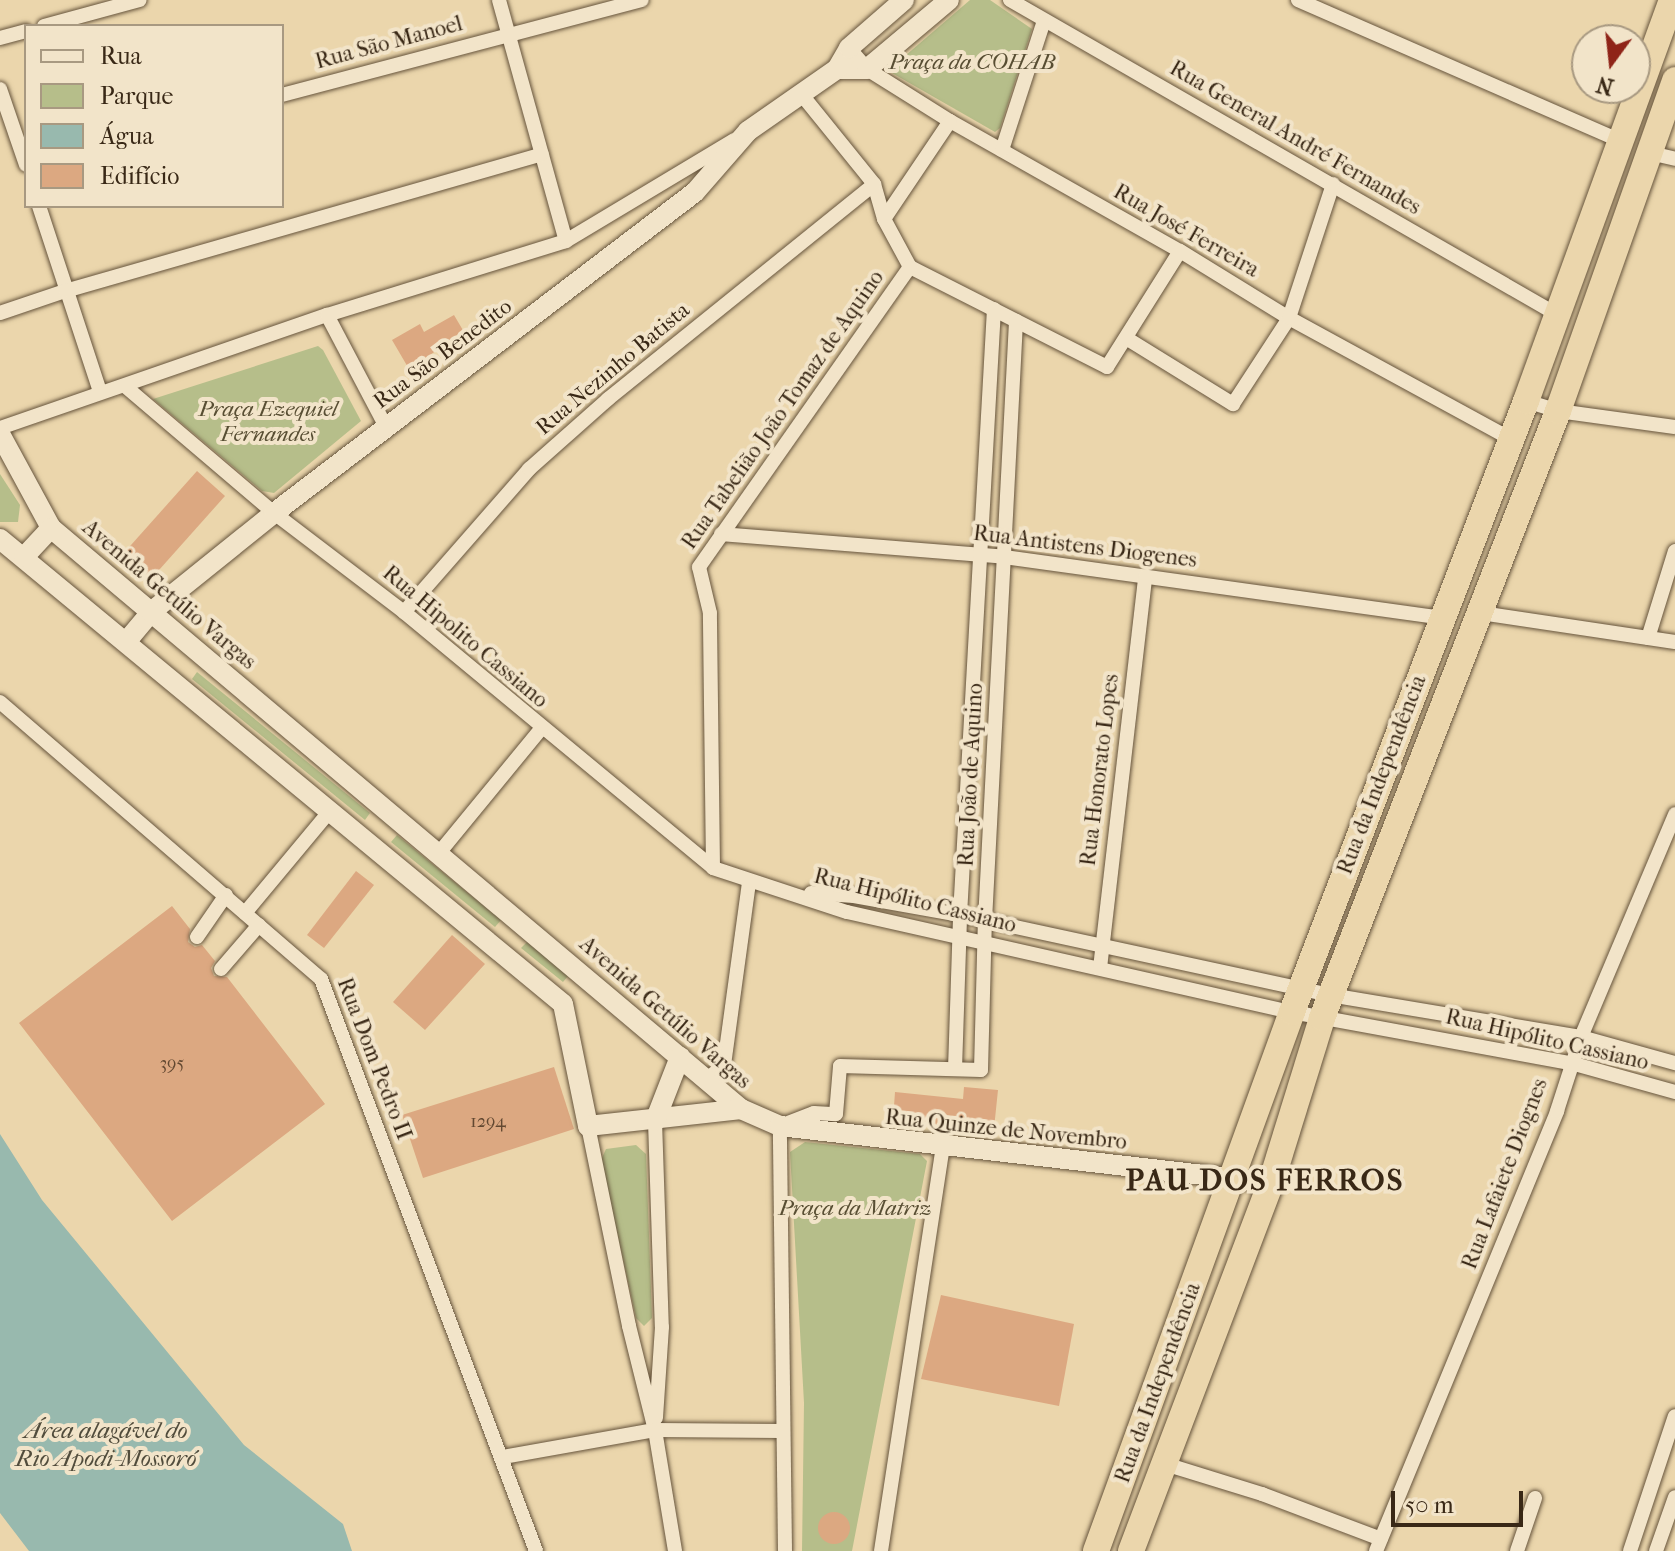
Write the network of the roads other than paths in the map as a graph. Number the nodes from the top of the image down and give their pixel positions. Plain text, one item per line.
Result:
1 (140, 0) edge
2 (499, 0) edge
3 (642, 0) edge
4 (904, 0) edge
5 (949, 0) edge
6 (1010, 0) edge
7 (1298, 0) edge
8 (1672, 0) edge
9 (1044, 21) junction
10 (51, 24) edge
11 (24, 32) edge
12 (508, 33) junction
13 (0, 38) edge
14 (849, 48) junction
15 (837, 69) junction
16 (867, 69) junction
17 (1675, 80) edge
18 (0, 89) edge
19 (284, 94) edge
20 (802, 95) junction
21 (950, 121) junction
22 (748, 131) junction
23 (1620, 141) junction
24 (1002, 150) junction
25 (542, 154) junction
26 (1663, 156) edge
27 (24, 159) edge
28 (874, 184) junction
29 (1333, 184) junction
30 (40, 208) edge
31 (884, 219) junction
32 (566, 241) junction
33 (1180, 251) junction
34 (910, 267) junction
35 (65, 291) junction
36 (994, 309) junction
37 (0, 313) edge
38 (327, 315) junction
39 (1558, 315) junction
40 (1289, 318) junction
41 (1016, 321) junction
42 (1126, 338) junction
43 (126, 387) junction
44 (100, 392) junction
45 (1526, 401) junction
46 (1558, 411) junction
47 (386, 427) junction
48 (1675, 427) edge
49 (0, 428) edge
50 (0, 434) edge
51 (1511, 439) junction
52 (274, 513) junction
53 (51, 528) junction
54 (721, 534) junction
55 (0, 539) edge
56 (1675, 551) edge
57 (980, 555) junction
58 (24, 557) junction
59 (1004, 557) junction
60 (1145, 577) junction
61 (151, 612) junction
62 (404, 612) junction
63 (1481, 613) junction
64 (1441, 618) junction
65 (1648, 638) junction
66 (126, 642) junction
67 (1675, 642) edge
68 (0, 702) edge
69 (541, 729) junction
70 (330, 811) junction
71 (1675, 814) edge
72 (439, 853) junction
73 (713, 868) junction
74 (749, 882) junction
75 (791, 892) junction
76 (226, 895) junction
77 (245, 913) junction
78 (960, 915) junction
79 (985, 921) junction
80 (259, 925) junction
81 (197, 937) dead end
82 (960, 938) junction
83 (985, 943) junction
84 (1102, 945) junction
85 (1100, 968) junction
86 (221, 969) dead end
87 (1297, 1001) junction
88 (1326, 1006) junction
89 (1581, 1037) junction
90 (680, 1057) junction
91 (1571, 1063) junction
92 (1675, 1063) edge
93 (955, 1069) junction
94 (707, 1079) junction
95 (1675, 1092) edge
96 (741, 1109) junction
97 (655, 1121) junction
98 (588, 1126) junction
99 (780, 1126) junction
100 (943, 1148) junction
101 (1233, 1179) junction
102 (1271, 1183) junction
103 (1675, 1416) edge
104 (655, 1430) junction
105 (781, 1431) junction
106 (503, 1457) junction
107 (1165, 1464) junction
108 (1675, 1497) edge
109 (1535, 1498) dead end
110 (1379, 1545) edge
111 (536, 1551) edge
112 (675, 1551) edge
113 (785, 1551) edge
114 (881, 1551) edge
115 (1096, 1551) edge
116 (1131, 1551) edge
117 (1517, 1551) edge
118 (1630, 1551) edge
119 (1656, 1551) edge

1 - 10 street
2 - 12 street
3 - 12 street, Rua São Manoel
4 - 14 main road
5 - 16 main road
6 - 9 street, Rua General André Fernandes
7 - 23 street
8 - 23 highway, Rua da Independência
9 - 24 street
9 - 29 street, Rua General André Fernandes
11 - 13 street
12 - 19 street, Rua São Manoel
12 - 25 street
14 - 15 main road
14 - 16 street, Rua José Ferreira
15 - 16 main road
15 - 20 main road, Rua São Benedito
16 - 21 street, Rua José Ferreira
17 - 26 highway, Rua da Independência
18 - 27 street
20 - 22 main road, Rua São Benedito
20 - 28 street
21 - 24 street, Rua José Ferreira
21 - 31 street
22 - 32 street, Rua São Benedito
22 - 47 main road, Rua São Benedito
23 - 39 highway, Rua da Independência
24 - 33 street, Rua José Ferreira
25 - 32 street
25 - 35 street
26 - 46 highway, Rua da Independência
28 - 31 street
28 - 62 street, Rua Nezinho Batista
29 - 39 street, Rua General André Fernandes
29 - 40 street
30 - 35 street
31 - 34 street
32 - 38 street, Rua São Benedito
33 - 40 street, Rua José Ferreira
33 - 42 street
34 - 36 street
34 - 54 street, Rua Tabelião João Tomaz de Aquino
35 - 37 street
35 - 44 street
36 - 41 street
36 - 57 street, Rua João de Aquino
38 - 43 street, Rua São Benedito
38 - 47 street
39 - 45 highway, Rua da Independência
40 - 42 street
40 - 51 street, Rua José Ferreira
41 - 42 street
41 - 59 street, Rua João de Aquino
43 - 44 street, Rua São Benedito
43 - 52 street, Rua Hipolito Cassiano
44 - 49 street, Rua São Benedito
45 - 46 street
45 - 51 highway, Rua da Independência
46 - 48 street
46 - 63 highway, Rua da Independência
47 - 52 main road, Rua São Benedito
50 - 53 main road, Avenida Getúlio Vargas
51 - 64 highway, Rua da Independência
52 - 61 main road, Rua São Benedito
52 - 62 street, Rua Hipolito Cassiano
53 - 58 main road
53 - 61 main road, Avenida Getúlio Vargas
54 - 57 street, Rua Antistens Diogenes
54 - 73 street, Rua Tabelião João Tomaz de Aquino
55 - 58 main road
56 - 65 street
57 - 59 street, Rua Antistens Diogenes
57 - 78 street, Rua João de Aquino
58 - 66 main road
59 - 60 street, Rua Antistens Diogenes
59 - 79 street, Rua João de Aquino
60 - 64 street, Rua Antistens Diogenes
60 - 84 street, Rua Honorato Lopes
61 - 66 main road, Rua São Benedito
61 - 72 main road, Avenida Getúlio Vargas
62 - 69 street, Rua Hipolito Cassiano
63 - 65 street
63 - 88 highway, Rua da Independência
64 - 87 highway, Rua da Independência
65 - 67 street
66 - 70 main road
68 - 76 street, Rua Dom Pedro II
69 - 72 street
69 - 73 street, Rua Hipolito Cassiano
70 - 77 street
70 - 98 main road
71 - 89 street, Rua Lafaiete Diognes
72 - 90 main road, Avenida Getúlio Vargas
73 - 74 street, Rua Hipolito Cassiano
74 - 75 street, Rua Hipolito Cassiano
74 - 94 street
75 - 78 street, Rua Hipólito Cassiano
75 - 82 street, Rua Hipólito Cassiano
76 - 77 street, Rua Dom Pedro II
76 - 81 street
77 - 80 street, Rua Dom Pedro II
78 - 79 street, Rua Hipólito Cassiano
78 - 82 street, Rua João de Aquino
79 - 83 street, Rua João de Aquino
79 - 84 street, Rua Hipólito Cassiano
80 - 86 street
80 - 106 street, Rua Dom Pedro II
82 - 83 street, Rua Hipólito Cassiano
82 - 93 street, Rua João de Aquino
83 - 85 street, Rua Hipólito Cassiano
83 - 93 street, Rua João de Aquino
84 - 85 street, Rua Honorato Lopes
84 - 87 street, Rua Hipólito Cassiano
85 - 87 street, Rua Hipólito Cassiano
87 - 88 street, Rua Hipólito Cassiano
87 - 88 street, Rua Hipólito Cassiano
87 - 101 highway, Rua da Independência
88 - 89 street, Rua Hipólito Cassiano
88 - 91 street, Rua Hipólito Cassiano
88 - 102 highway, Rua da Independência
89 - 91 street, Rua Lafaiete Diognes
89 - 92 street, Rua Hipólito Cassiano
90 - 94 main road, Avenida Getúlio Vargas
90 - 97 main road
91 - 95 street, Rua Hipólito Cassiano
91 - 110 street, Rua Lafaiete Diognes
93 - 99 street
94 - 96 main road, Avenida Getúlio Vargas
96 - 97 main road, Avenida Getúlio Vargas
96 - 99 main road, Rua Quinze de Novembro
97 - 98 main road, Avenida Getúlio Vargas
97 - 104 street
98 - 104 street
99 - 100 main road, Rua Quinze de Novembro
99 - 105 street
100 - 101 main road, Rua Quinze de Novembro
100 - 114 street
101 - 102 main road, Rua Quinze de Novembro
101 - 115 highway, Rua da Independência
102 - 107 highway, Rua da Independência
103 - 118 street
104 - 105 street
104 - 106 street
104 - 112 street
105 - 113 street
106 - 111 street, Rua Dom Pedro II
107 - 110 street
107 - 116 highway, Rua da Independência
108 - 119 street
109 - 117 street

